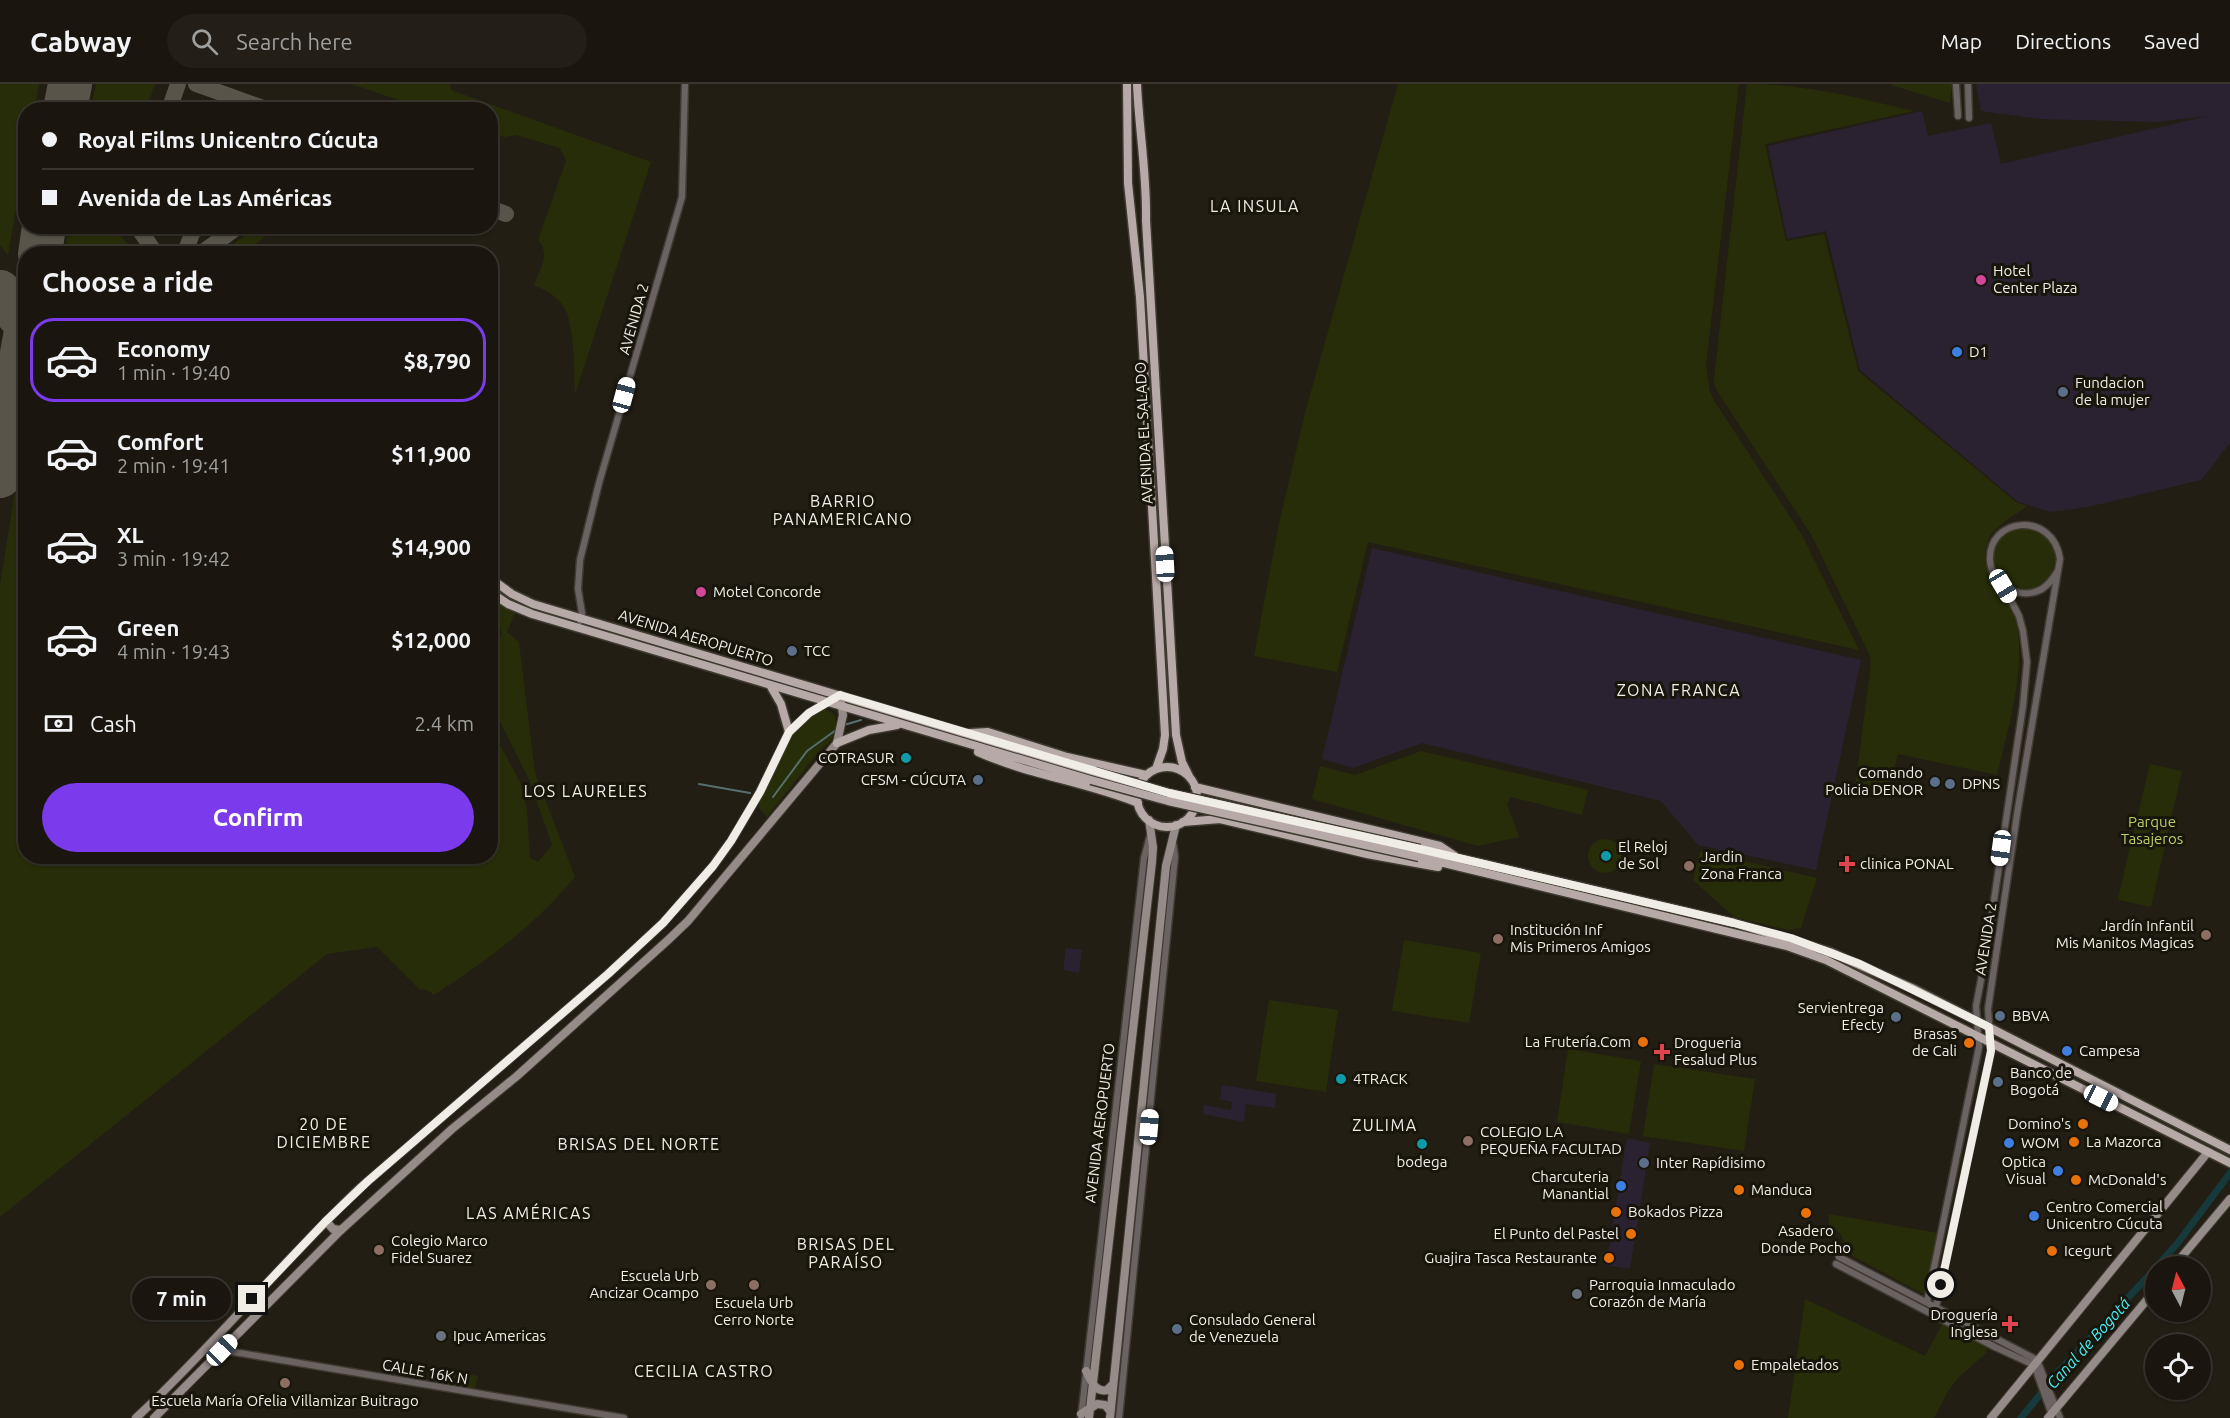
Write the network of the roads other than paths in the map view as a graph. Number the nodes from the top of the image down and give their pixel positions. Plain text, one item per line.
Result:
1 (685, 84) edge
2 (1127, 84) edge
3 (1137, 84) edge
4 (1956, 84) edge
5 (1968, 84) edge
6 (1958, 116) dead end
7 (1969, 118) dead end
8 (2057, 572) junction
9 (498, 583) edge
10 (2003, 586) junction
11 (498, 597) edge
12 (581, 617) junction
13 (578, 628) junction
14 (770, 685) junction
15 (840, 695) junction
16 (828, 702) junction
17 (842, 711) junction
18 (903, 724) junction
19 (789, 732) junction
20 (968, 734) junction
21 (838, 738) junction
22 (962, 742) junction
23 (1156, 769) junction
24 (1146, 775) junction
25 (1093, 776) junction
26 (1190, 778) junction
27 (1195, 787) junction
28 (1138, 803) junction
29 (1149, 820) junction
30 (1179, 823) junction
31 (1151, 831) junction
32 (1419, 853) junction
33 (1457, 858) junction
34 (1461, 869) junction
35 (1976, 1021) junction
36 (1989, 1027) junction
37 (1979, 1035) junction
38 (1990, 1041) junction
39 (1120, 1071) junction
40 (1149, 1082) junction
41 (1128, 1084) junction
42 (2230, 1150) edge
43 (2210, 1153) junction
44 (1110, 1154) junction
45 (1120, 1155) junction
46 (2230, 1163) edge
47 (2230, 1199) edge
48 (326, 1221) junction
49 (341, 1230) junction
50 (306, 1241) junction
51 (322, 1248) junction
52 (2182, 1256) edge
53 (1927, 1302) junction
54 (2145, 1302) edge
55 (1936, 1307) junction
56 (222, 1350) junction
57 (2036, 1365) junction
58 (1086, 1371) junction
59 (1093, 1384) junction
60 (1113, 1384) junction
61 (1091, 1407) junction
62 (2052, 1411) edge
63 (1110, 1414) edge
64 (1084, 1417) edge
65 (136, 1418) edge
66 (154, 1418) edge
67 (624, 1418) edge
68 (1119, 1418) edge
69 (1991, 1418) edge
70 (2060, 1418) edge

1 - 12 street, AVENIDA 2
2 - 23 main road, AVENIDA EL SALADO
3 - 26 main road, AVENIDA EL SALADO
4 - 6 street
5 - 7 street
8 - 10 street
8 - 10 street
8 - 36 street, AVENIDA 2
9 - 12 main road, AVENIDA AEROPUERTO
10 - 35 street, AVENIDA 2
11 - 13 main road, AVENIDA AEROPUERTO
12 - 13 street, AVENIDA 2
12 - 15 main road, AVENIDA AEROPUERTO
13 - 14 main road, AVENIDA AEROPUERTO
14 - 16 main road, AVENIDA AEROPUERTO
14 - 19 main road
15 - 16 main road
15 - 17 main road
15 - 20 main road, AVENIDA AEROPUERTO
16 - 17 main road, AVENIDA AEROPUERTO
16 - 19 main road
17 - 18 main road, AVENIDA AEROPUERTO
17 - 21 main road
18 - 21 main road
18 - 22 main road, AVENIDA AEROPUERTO
19 - 48 main road
20 - 24 main road
20 - 25 main road
21 - 49 main road
22 - 25 main road
22 - 28 main road
23 - 24 main road
23 - 26 main road
24 - 28 main road
25 - 32 main road, bridge
26 - 27 main road
27 - 30 main road
27 - 33 main road
28 - 29 main road
29 - 30 main road
29 - 31 main road, AVENIDA AEROPUERTO
30 - 34 main road
30 - 40 main road
31 - 39 street, AVENIDA AEROPUERTO
31 - 41 main road, AVENIDA AEROPUERTO
32 - 33 main road
32 - 34 main road
33 - 35 main road
34 - 37 main road
35 - 36 main road
35 - 37 street, AVENIDA 2
36 - 38 street, AVENIDA 2
36 - 42 main road
37 - 38 main road
37 - 53 street, AVENIDA 2
38 - 43 main road
38 - 55 street, AVENIDA 2
39 - 41 main road
39 - 44 street, AVENIDA AEROPUERTO
40 - 60 main road
40 - 68 street
41 - 45 main road, AVENIDA AEROPUERTO
43 - 46 main road
43 - 57 main road
44 - 45 main road
44 - 58 street, AVENIDA AEROPUERTO
45 - 59 main road, AVENIDA AEROPUERTO
47 - 52 main road
48 - 49 main road
48 - 50 main road
49 - 51 main road
50 - 51 main road
50 - 65 main road
51 - 56 main road
53 - 55 street
53 - 57 street
54 - 62 main road
55 - 57 street
56 - 66 main road
56 - 67 street, CALLE 16K N
57 - 62 street
57 - 69 main road
58 - 59 main road
58 - 64 street, AVENIDA AEROPUERTO
59 - 60 main road
59 - 61 main road, AVENIDA AEROPUERTO
60 - 63 main road
61 - 63 main road
61 - 64 main road, AVENIDA AEROPUERTO
62 - 70 street

